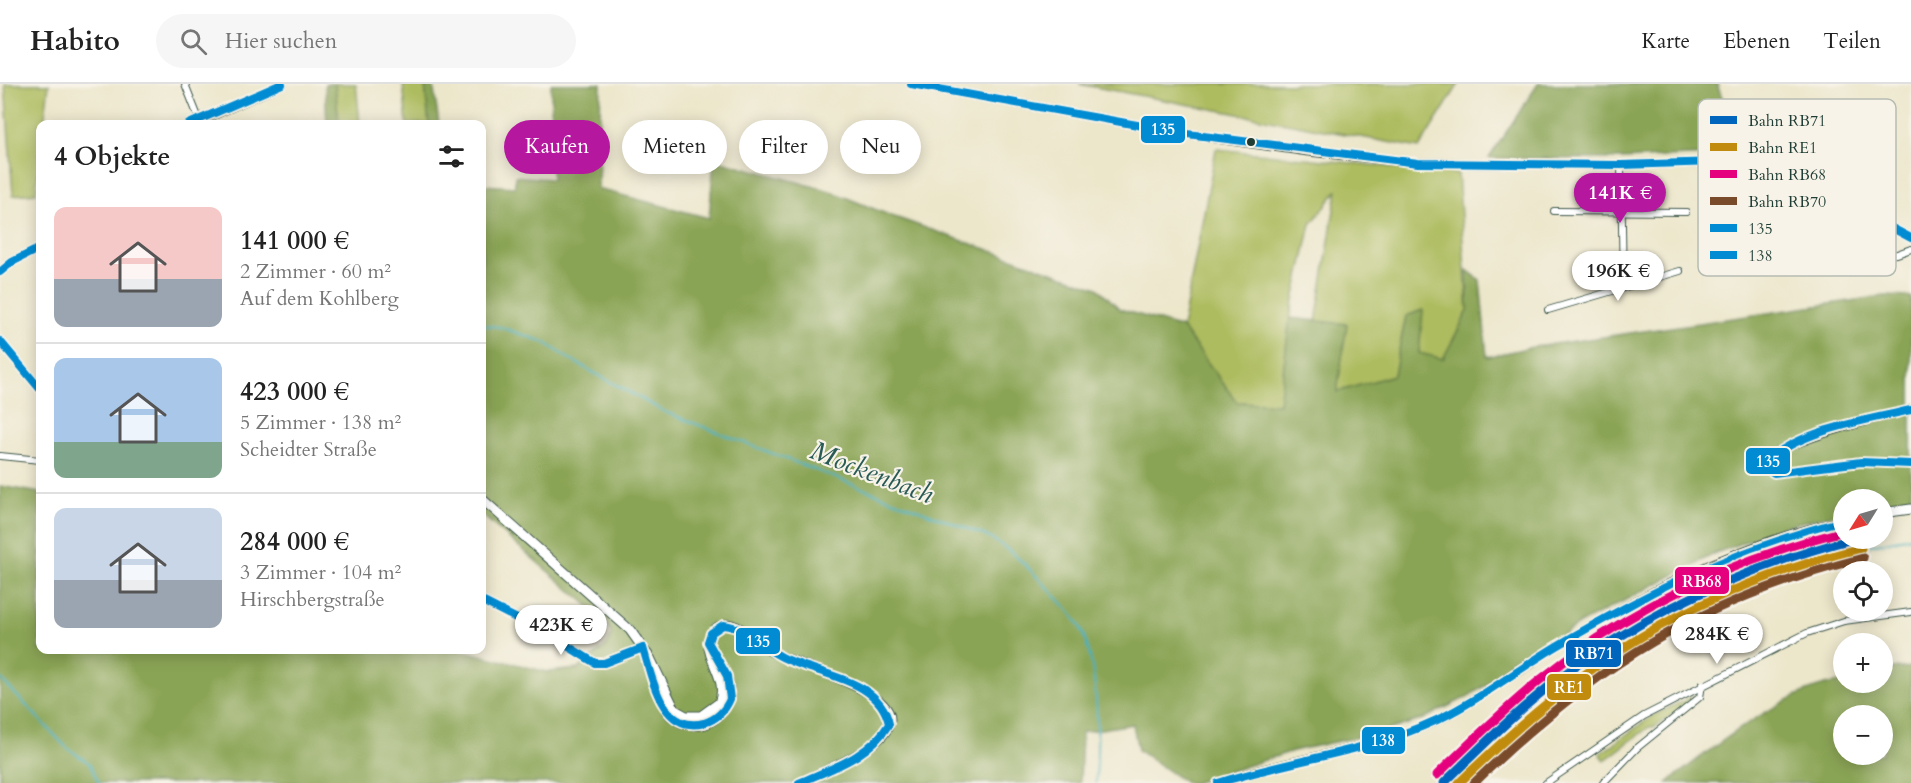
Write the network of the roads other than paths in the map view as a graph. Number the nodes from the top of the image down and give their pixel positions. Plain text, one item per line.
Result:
1 (185, 84) edge
2 (282, 84) edge
3 (911, 84) edge
4 (202, 120) edge
5 (207, 120) edge
6 (1698, 162) edge
7 (1621, 165) junction
8 (1554, 212) dead end
9 (1623, 212) junction
10 (1686, 212) dead end
11 (1896, 230) edge
12 (1911, 238) edge
13 (1911, 249) edge
14 (36, 250) edge
15 (1896, 254) edge
16 (1680, 271) dead end
17 (0, 272) edge
18 (1623, 288) junction
19 (1548, 310) dead end
20 (0, 342) edge
21 (36, 384) edge
22 (1911, 410) edge
23 (0, 456) edge
24 (36, 460) edge
25 (1911, 464) edge
26 (486, 503) edge
27 (1911, 509) edge
28 (1893, 511) edge
29 (1833, 524) edge
30 (486, 603) edge
31 (1911, 612) edge
32 (643, 648) junction
33 (1702, 685) junction
34 (799, 783) edge
35 (1218, 783) edge
36 (1546, 783) edge
37 (1604, 783) edge

1 - 4 street
2 - 5 street
3 - 7 street
6 - 7 street
7 - 9 street
8 - 9 street
9 - 10 street
9 - 18 street
11 - 12 street
13 - 15 street
14 - 17 street
16 - 18 street
18 - 19 street
20 - 21 street
22 - 25 street
23 - 24 street
26 - 32 street
27 - 28 street
29 - 35 street
30 - 32 street
31 - 33 street
32 - 34 street
33 - 36 street
33 - 37 street

